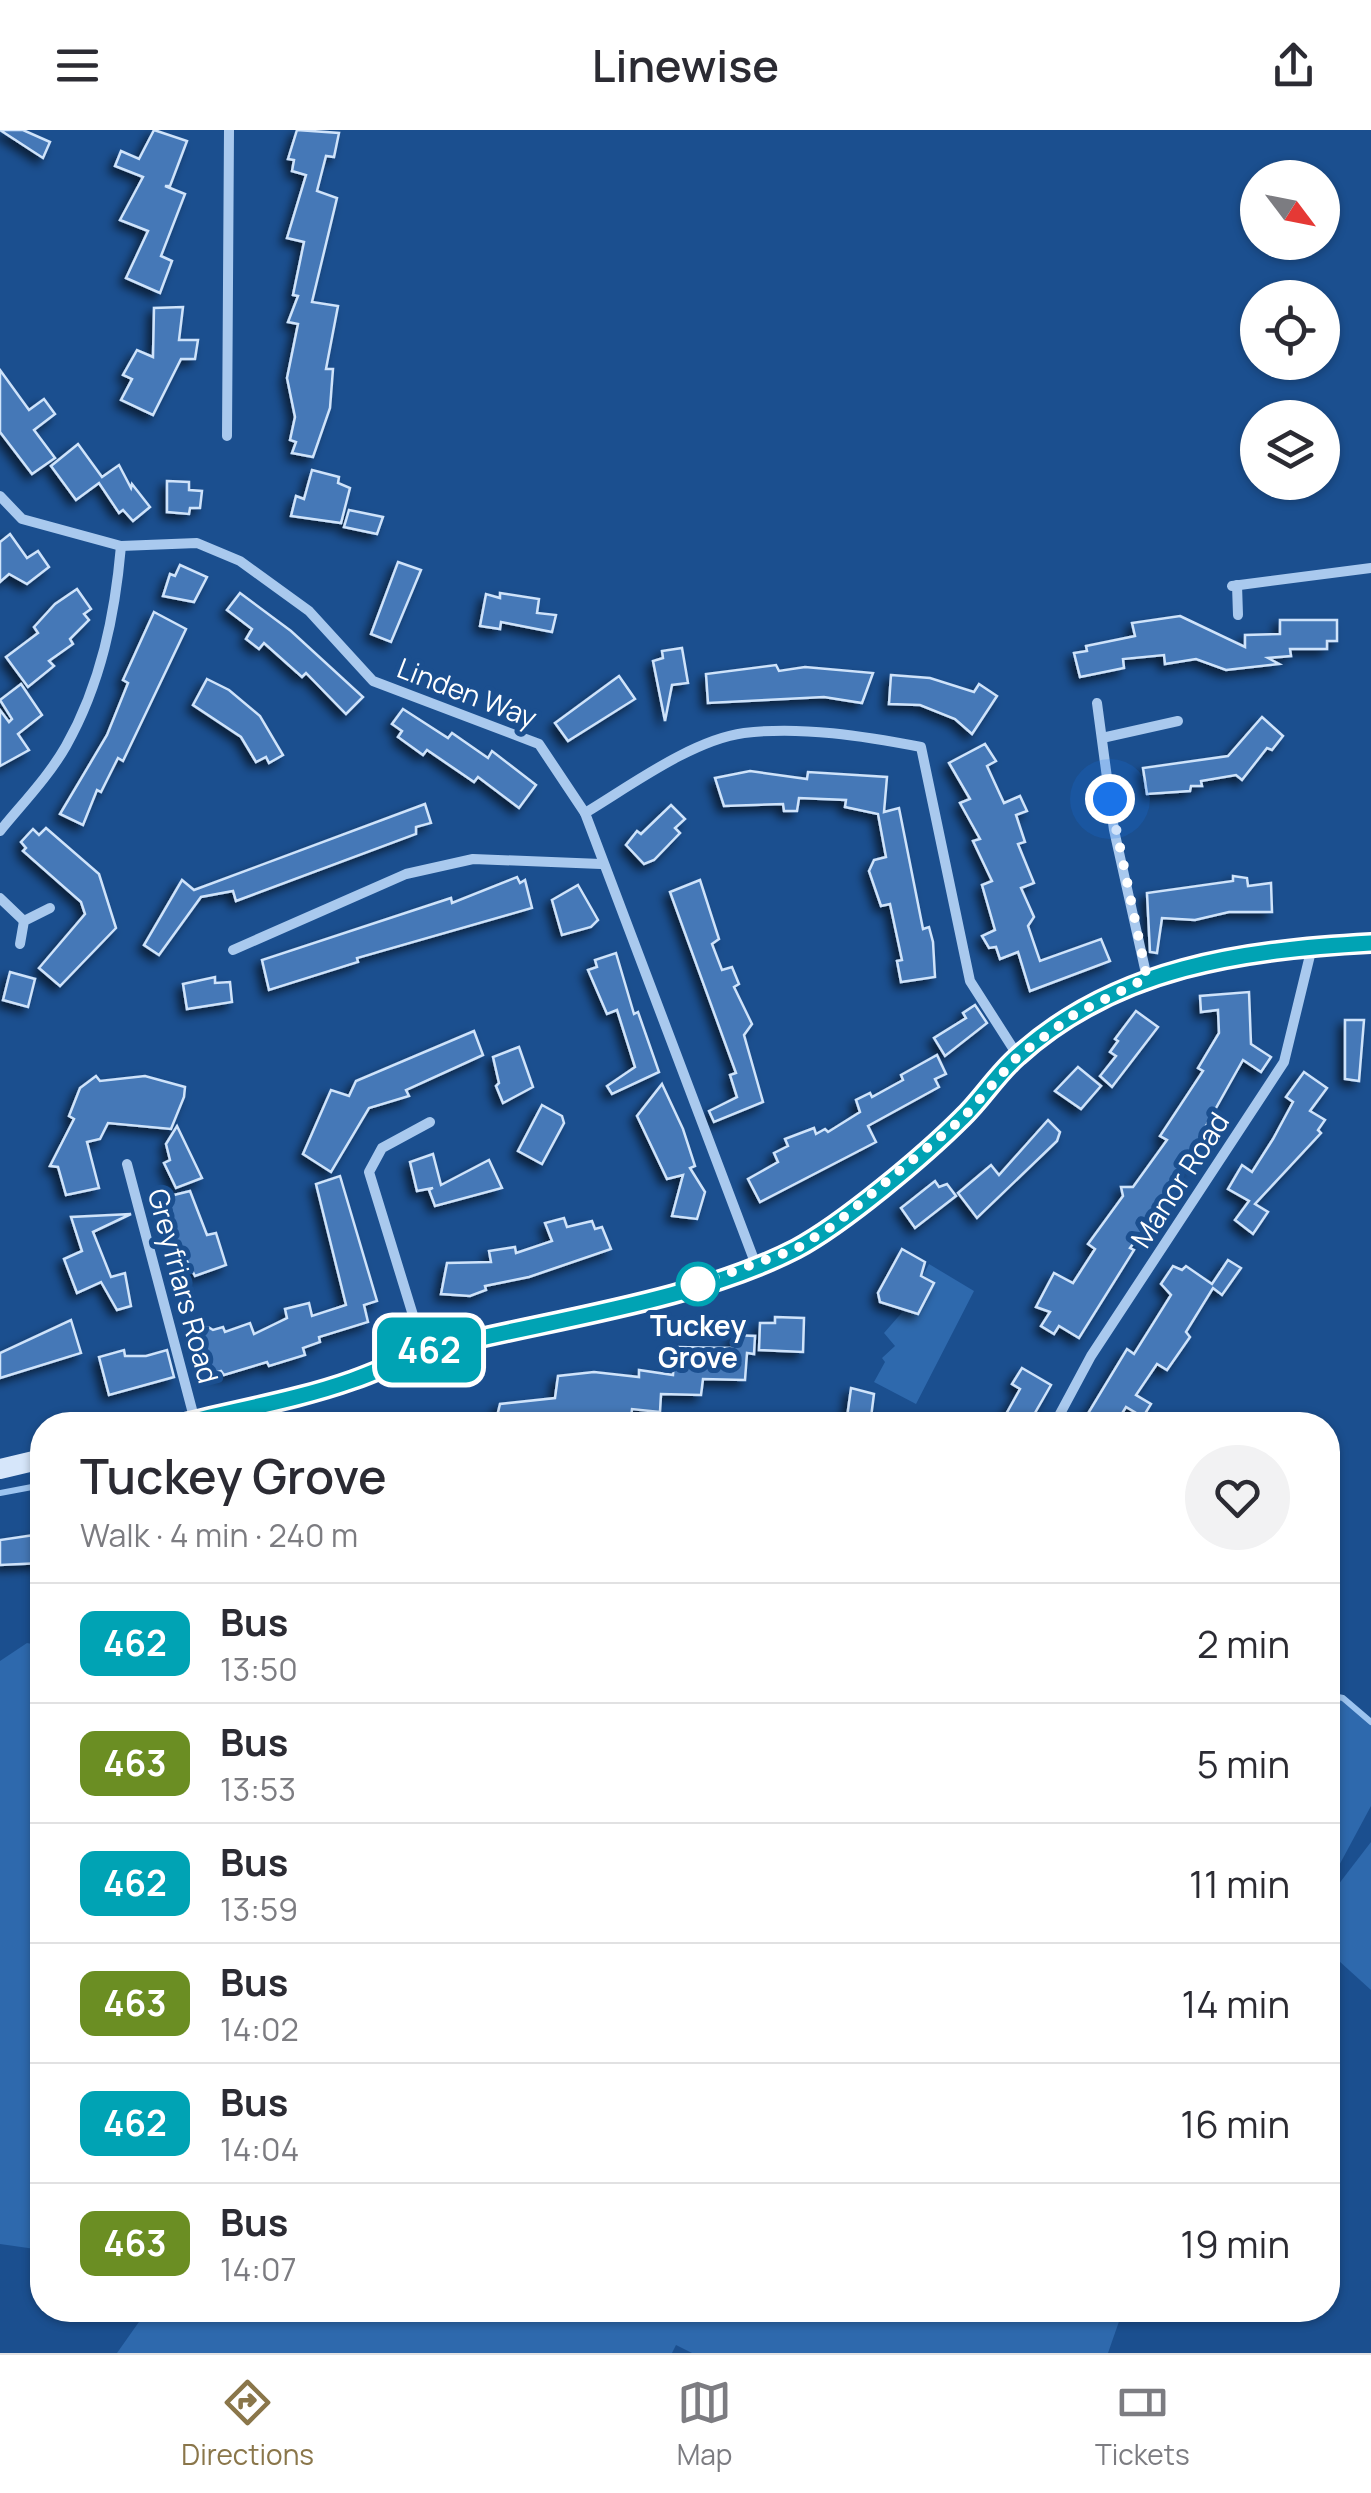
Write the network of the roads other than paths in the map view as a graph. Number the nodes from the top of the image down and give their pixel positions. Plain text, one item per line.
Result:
1 (228, 130) edge
2 (227, 436) dead end
3 (0, 496) edge
4 (120, 546) junction
5 (1371, 568) edge
6 (1238, 616) dead end
7 (1096, 703) dead end
8 (1178, 721) dead end
9 (1102, 738) junction
10 (585, 813) junction
11 (0, 831) edge
12 (601, 864) junction
13 (0, 898) edge
14 (50, 908) dead end
15 (24, 921) junction
16 (1371, 943) edge
17 (20, 944) dead end
18 (1312, 946) junction
19 (233, 950) dead end
20 (1147, 978) junction
21 (1018, 1056) junction
22 (430, 1122) dead end
23 (127, 1164) dead end
24 (756, 1265) junction
25 (424, 1351) junction
26 (183, 1412) edge
27 (229, 1412) edge
28 (1061, 1412) edge
29 (30, 1462) edge
30 (0, 1469) edge

1 - 2 street
3 - 4 street, Linden Way
4 - 10 street, Linden Way
4 - 11 street
5 - 6 street
7 - 9 street
8 - 9 street
9 - 20 street
10 - 12 street
10 - 21 street
12 - 19 street
12 - 24 street
13 - 15 street
14 - 15 street
15 - 17 street
16 - 18 main road
18 - 20 main road
18 - 28 street, Manor Road
20 - 21 main road
21 - 24 main road
22 - 25 street
23 - 26 street, Greyfriars Road
24 - 25 main road
25 - 27 main road
29 - 30 main road

